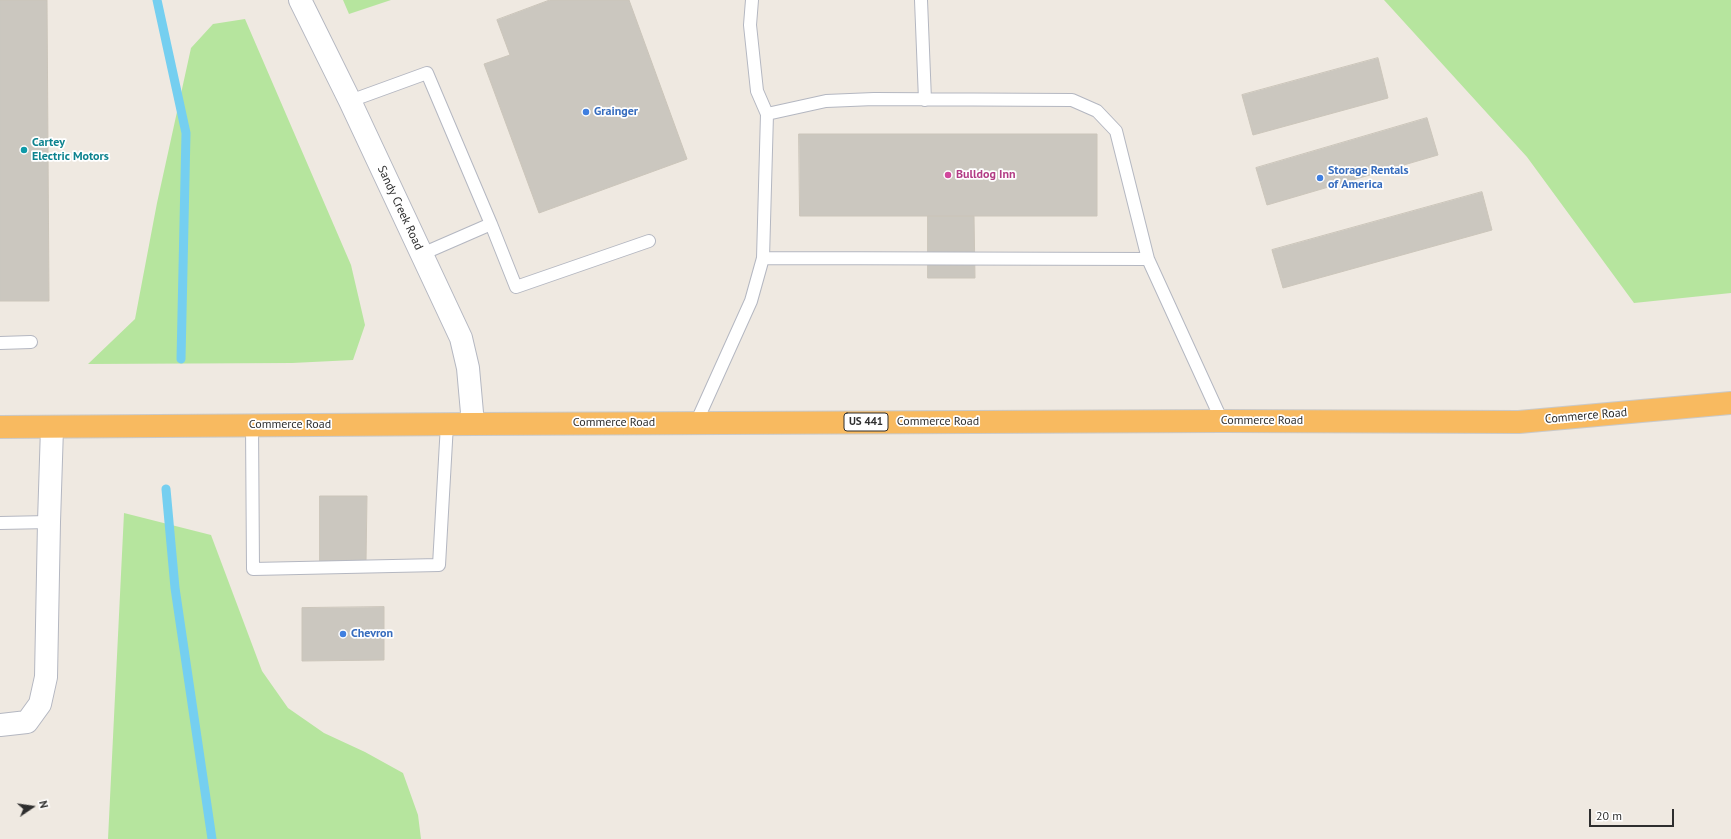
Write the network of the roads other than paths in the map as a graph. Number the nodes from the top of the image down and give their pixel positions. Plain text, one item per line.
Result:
1 (300, 0) edge
2 (752, 0) edge
3 (921, 0) edge
4 (925, 100) junction
5 (350, 101) junction
6 (767, 114) junction
7 (491, 224) junction
8 (649, 241) dead end
9 (422, 254) junction
10 (763, 258) junction
11 (1148, 259) junction
12 (31, 342) dead end
13 (0, 343) edge
14 (1731, 404) edge
15 (1222, 421) junction
16 (696, 423) junction
17 (447, 424) junction
18 (473, 424) junction
19 (252, 425) junction
20 (0, 427) edge
21 (52, 428) junction
22 (49, 522) junction
23 (0, 523) edge
24 (0, 725) edge

1 - 5 street, Sandy Creek Road
2 - 6 lane
3 - 4 lane
4 - 6 lane
4 - 11 lane
5 - 7 lane
5 - 9 street, Sandy Creek Road
6 - 10 lane
7 - 8 lane
7 - 9 lane
9 - 18 street, Sandy Creek Road
10 - 11 lane
10 - 16 lane
11 - 15 lane
12 - 13 lane
14 - 15 highway, Commerce Road / US 441
15 - 16 highway, Commerce Road / US 441
16 - 18 highway, Commerce Road / US 441
17 - 18 highway, Commerce Road / US 441
17 - 19 highway, Commerce Road / US 441
17 - 19 lane
19 - 21 highway, Commerce Road / US 441
20 - 21 highway, Commerce Road / US 441
21 - 22 street
22 - 23 lane
22 - 24 street

